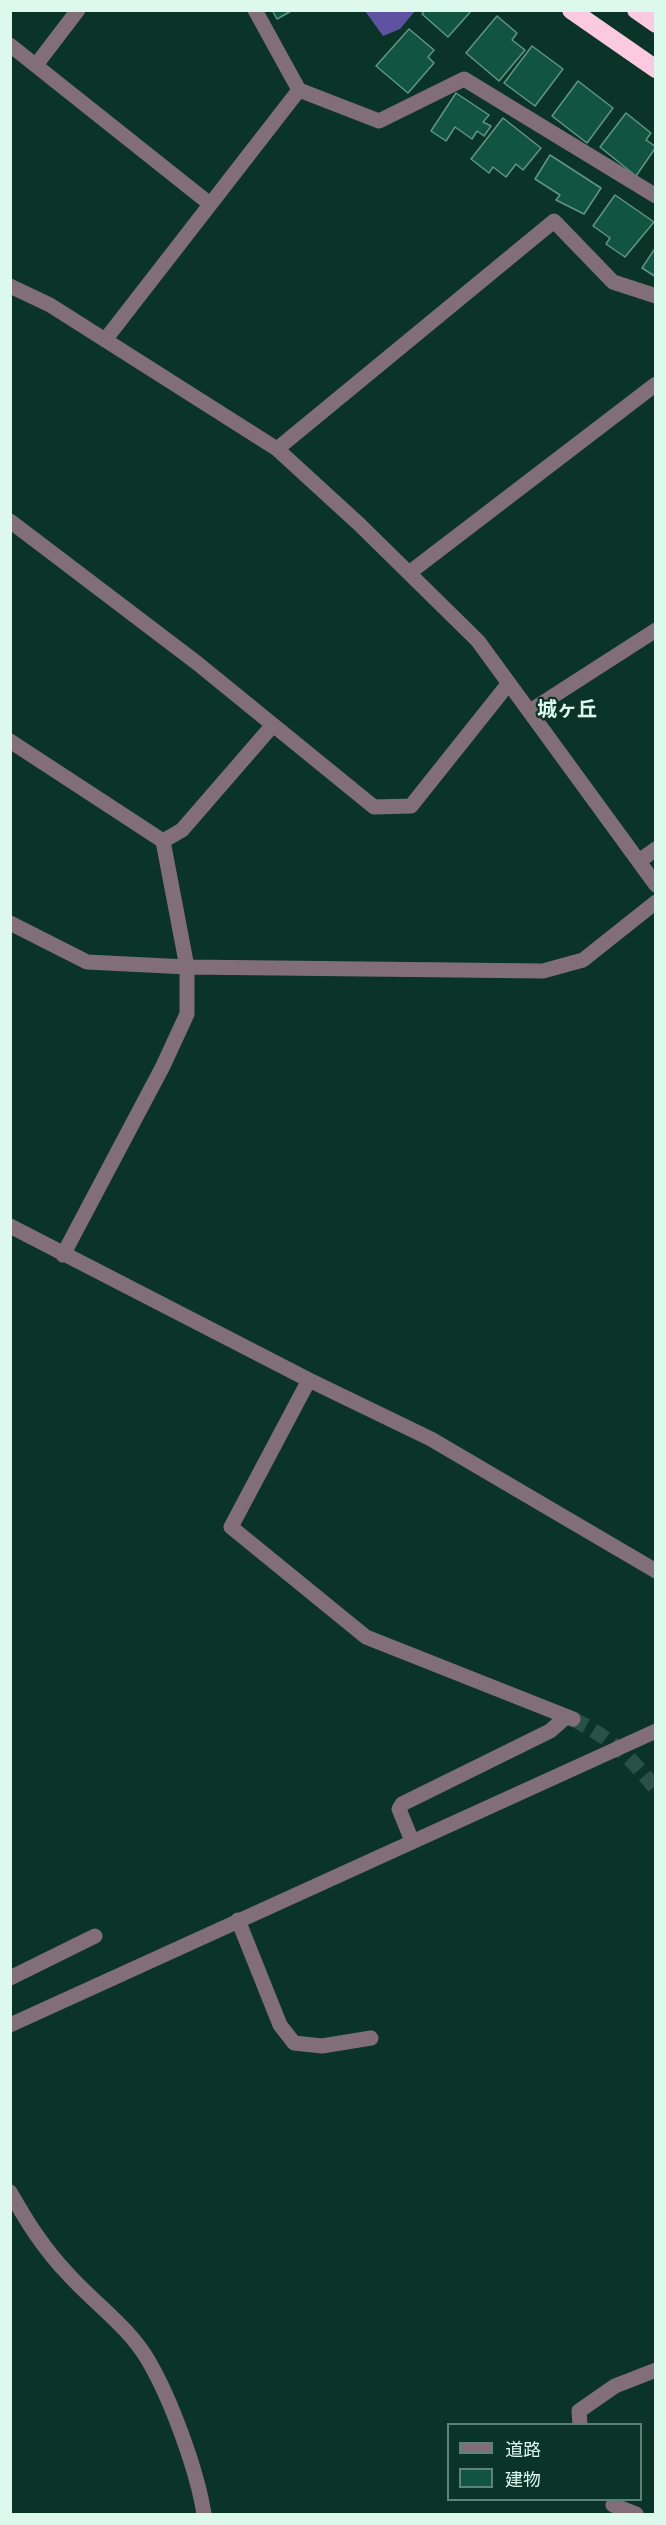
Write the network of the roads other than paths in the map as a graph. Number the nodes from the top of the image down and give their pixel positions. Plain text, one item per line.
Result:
1 (78, 10) edge
2 (255, 10) edge
3 (571, 10) edge
4 (636, 10) edge
5 (656, 24) edge
6 (10, 45) edge
7 (36, 65) junction
8 (656, 69) edge
9 (299, 90) junction
10 (656, 196) edge
11 (210, 204) junction
12 (10, 286) edge
13 (656, 296) edge
14 (105, 340) junction
15 (656, 384) edge
16 (277, 449) junction
17 (10, 520) edge
18 (409, 573) junction
19 (656, 630) edge
20 (509, 683) junction
21 (530, 711) junction
22 (273, 725) junction
23 (10, 741) edge
24 (163, 841) junction
25 (656, 849) edge
26 (639, 861) junction
27 (656, 885) edge
28 (656, 902) edge
29 (10, 923) edge
30 (187, 967) junction
31 (10, 1226) edge
32 (63, 1255) junction
33 (309, 1380) junction
34 (656, 1571) edge
35 (656, 1731) edge
36 (412, 1841) junction
37 (238, 1920) junction
38 (95, 1936) dead end
39 (10, 1978) edge
40 (10, 2025) edge
41 (371, 2038) dead end
42 (10, 2192) edge
43 (656, 2370) edge
44 (580, 2423) edge
45 (613, 2506) edge
46 (204, 2514) edge
47 (636, 2514) edge

1 - 7 street
2 - 9 street
3 - 8 highway
4 - 5 highway
6 - 7 street
7 - 11 street
9 - 10 street
9 - 11 street
11 - 14 street
12 - 14 street
13 - 16 street
14 - 16 street
15 - 18 street
16 - 18 street
17 - 22 street
18 - 20 street
19 - 21 street
20 - 21 street
20 - 22 street
21 - 26 street
22 - 24 street
23 - 24 street
24 - 30 street
25 - 26 street
26 - 27 street
28 - 30 street
29 - 30 street
30 - 32 street
31 - 32 street
32 - 33 street
33 - 34 street
33 - 36 street
35 - 36 street
36 - 37 street
37 - 40 street
37 - 41 street
38 - 39 street
42 - 46 street
43 - 44 street
45 - 47 street

